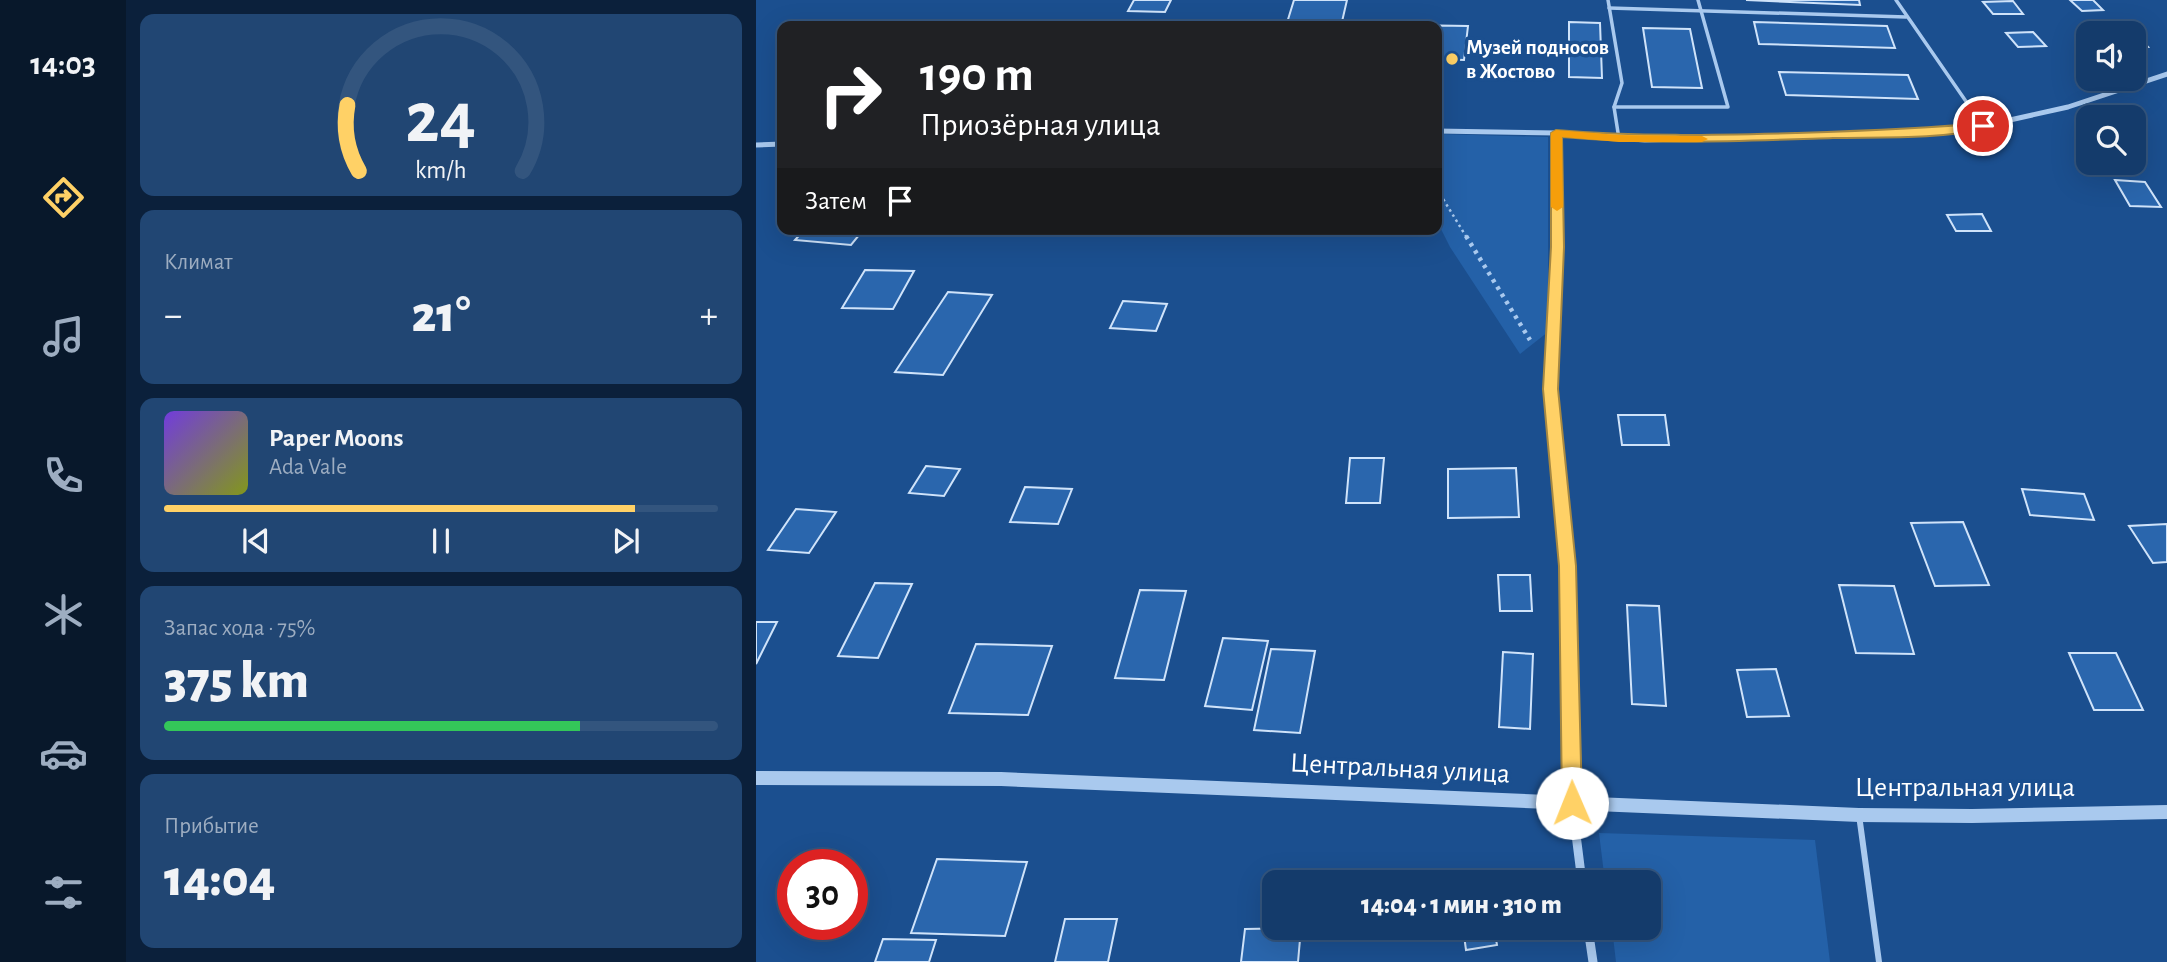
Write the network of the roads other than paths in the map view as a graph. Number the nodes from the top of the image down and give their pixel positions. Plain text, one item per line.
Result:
1 (1608, 0) edge
2 (1698, 0) edge
3 (1896, 0) edge
4 (1609, 8) junction
5 (1701, 10) junction
6 (1906, 17) junction
7 (2167, 74) edge
8 (1614, 107) junction
9 (1983, 126) junction
10 (1442, 131) edge
11 (1556, 133) junction
12 (1619, 139) junction
13 (777, 144) edge
14 (756, 145) edge
15 (756, 778) edge
16 (1572, 803) junction
17 (2167, 812) edge
18 (1859, 815) junction
19 (1580, 870) edge
20 (1590, 940) edge
21 (1593, 962) edge
22 (1879, 962) edge

1 - 4 lane
2 - 5 lane
3 - 6 lane
4 - 5 lane
4 - 8 lane
5 - 6 lane
5 - 8 lane
6 - 9 lane
7 - 9 street
8 - 12 lane
9 - 12 street
10 - 11 street
11 - 12 street
11 - 16 street
13 - 14 street
15 - 16 street, Центральная улица
16 - 18 street, Центральная улица
16 - 19 street
17 - 18 street, Центральная улица
18 - 22 lane
20 - 21 street

